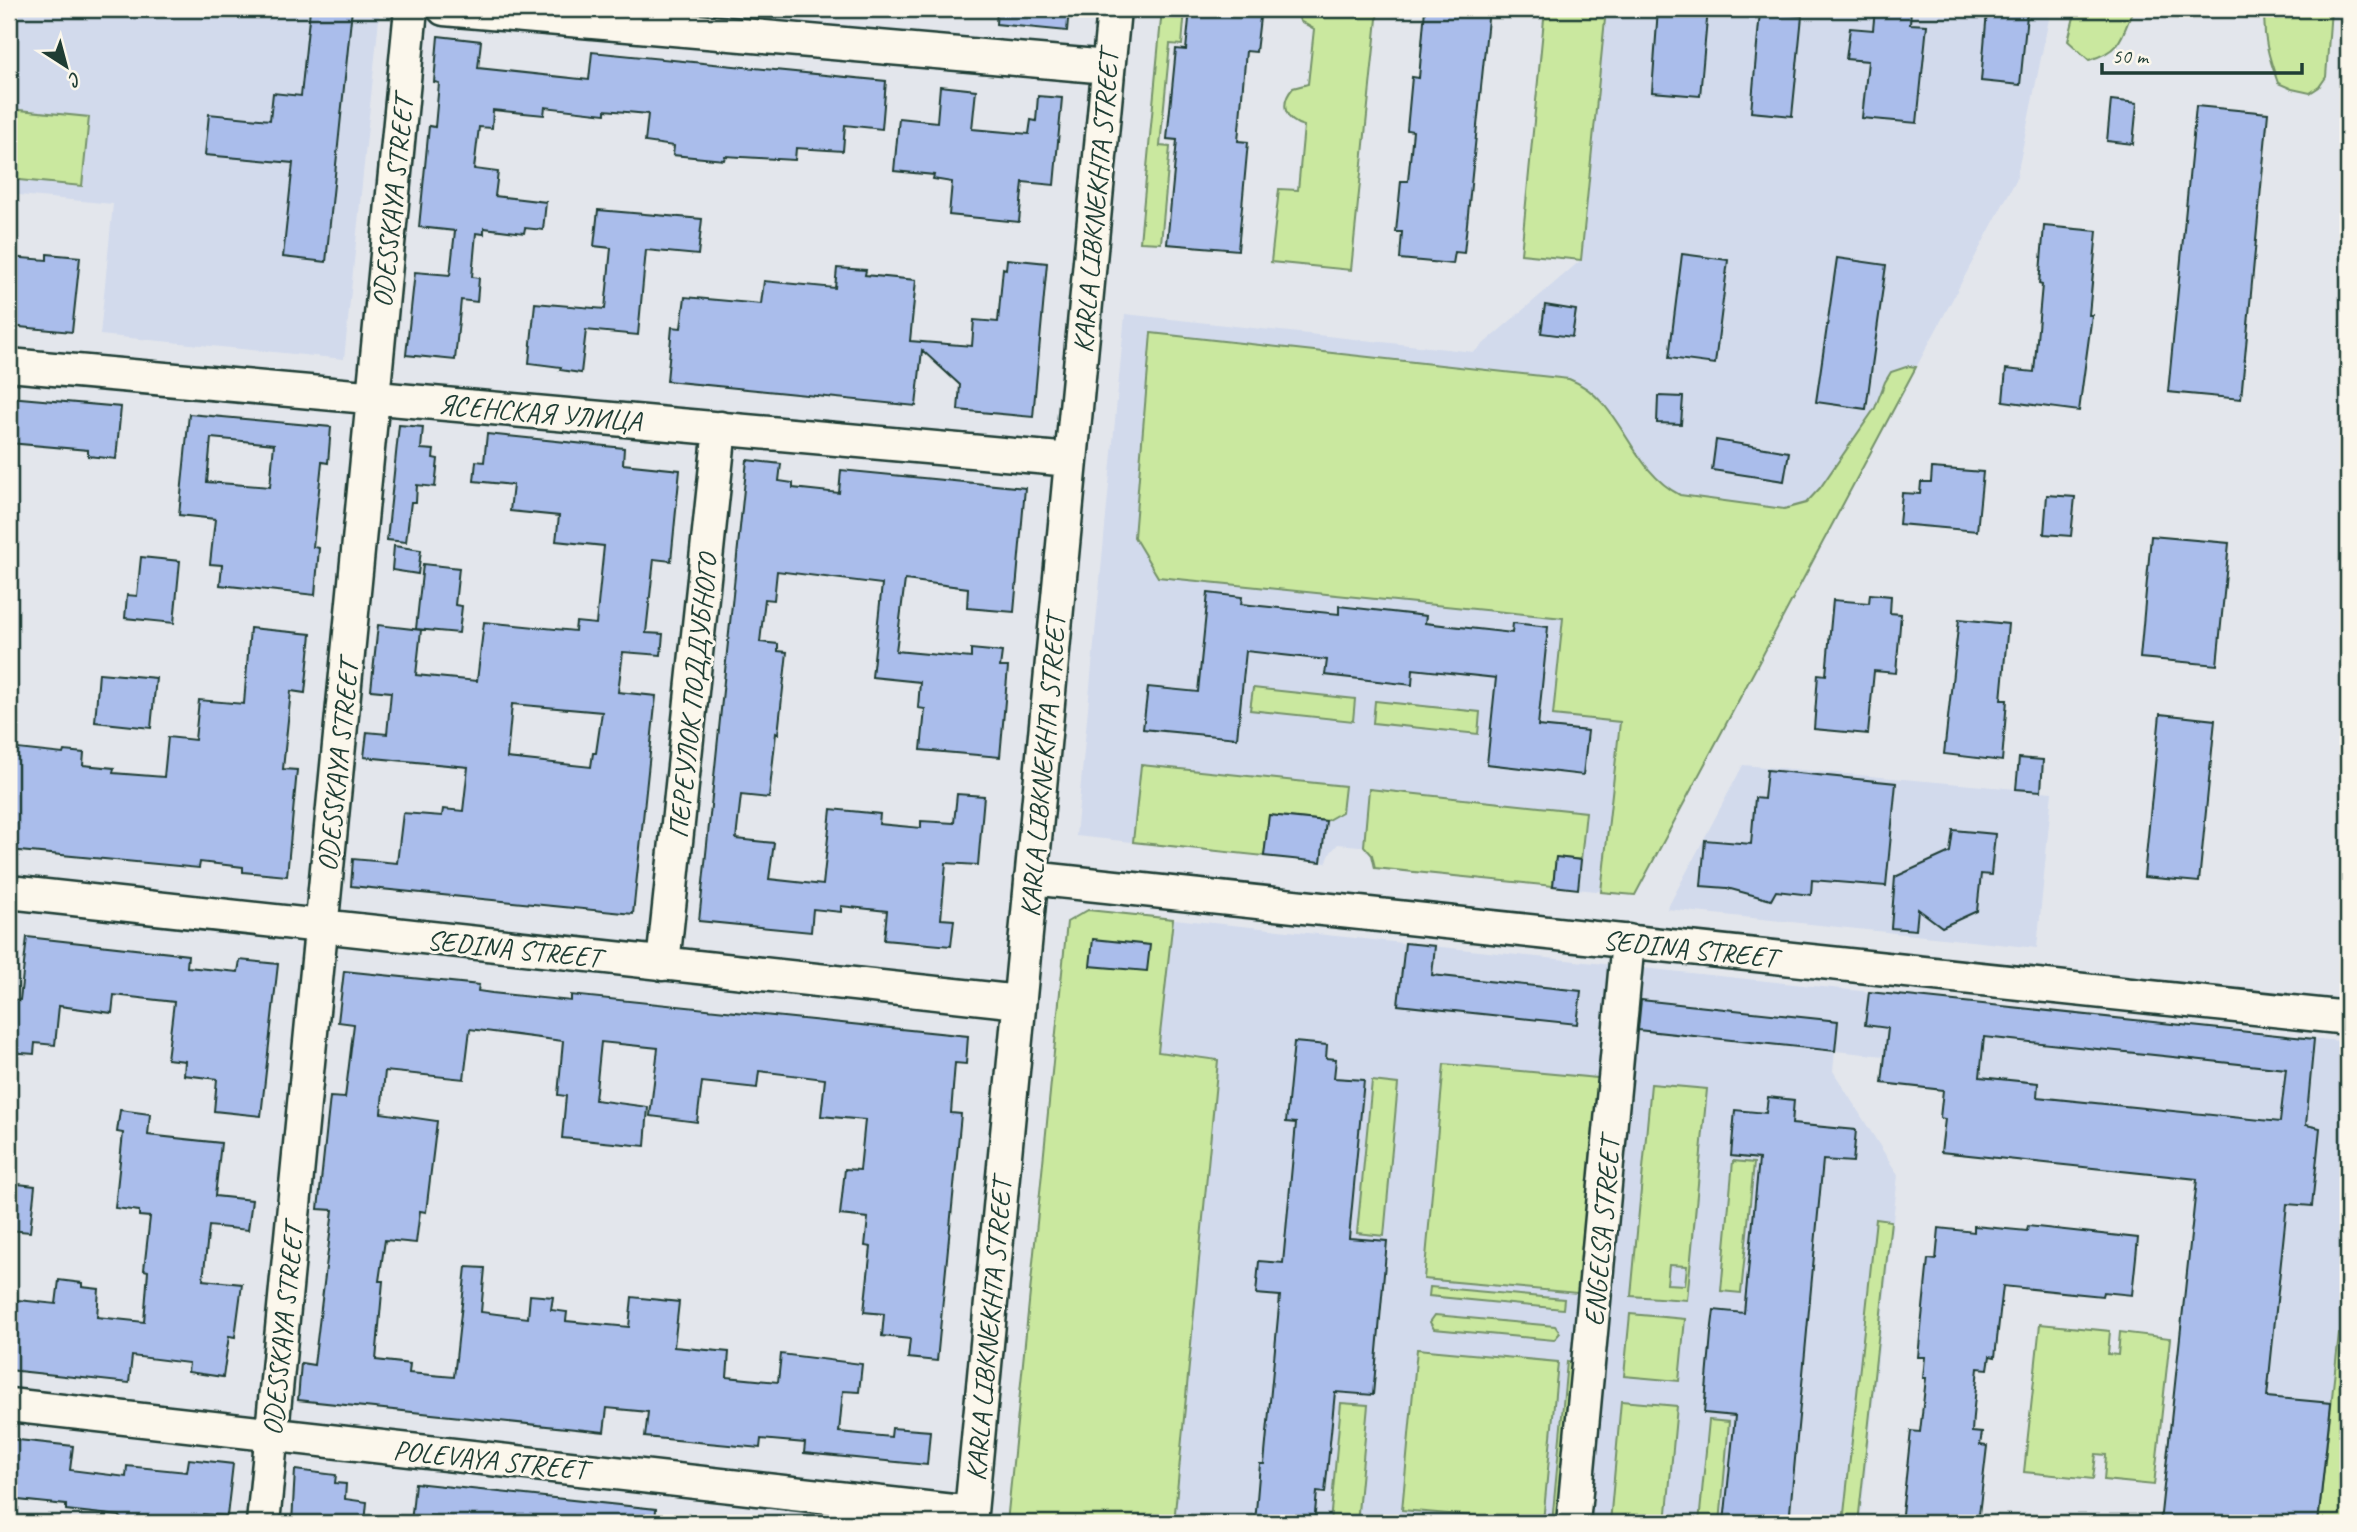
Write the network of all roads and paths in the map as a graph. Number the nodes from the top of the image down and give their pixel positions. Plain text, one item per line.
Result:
1 (411, 9) edge
2 (444, 9) edge
3 (1114, 9) edge
4 (1108, 67) junction
5 (9, 365) edge
6 (373, 397) junction
7 (720, 428) junction
8 (1071, 460) junction
9 (1031, 878) junction
10 (9, 892) edge
11 (321, 927) junction
12 (1628, 941) junction
13 (663, 964) junction
14 (1019, 1002) junction
15 (2348, 1018) edge
16 (9, 1405) edge
17 (272, 1434) junction
18 (971, 1518) edge
19 (263, 1523) edge
20 (1573, 1523) edge

1 - 6 street, ODESSKAYA STREET
2 - 4 street
3 - 4 street, KARLA LIBKNEKHTA STREET
4 - 8 street, KARLA LIBKNEKHTA STREET
5 - 6 street, ЯСЕНСКАЯ УЛИЦА
6 - 7 street, ЯСЕНСКАЯ УЛИЦА
6 - 11 street, ODESSKAYA STREET
7 - 8 street, ЯСЕНСКАЯ УЛИЦА
7 - 13 street, ПЕРЕУЛОК ПОДДУБНОГО
8 - 9 street, KARLA LIBKNEKHTA STREET
9 - 12 street, SEDINA STREET
9 - 14 street, KARLA LIBKNEKHTA STREET
10 - 11 street, SEDINA STREET
11 - 13 street, SEDINA STREET
11 - 17 street, ODESSKAYA STREET
12 - 15 street, SEDINA STREET
12 - 20 street, ENGELSA STREET
13 - 14 street, SEDINA STREET
14 - 18 street, KARLA LIBKNEKHTA STREET
16 - 17 street, POLEVAYA STREET
17 - 18 street, POLEVAYA STREET
17 - 19 street, ODESSKAYA STREET

